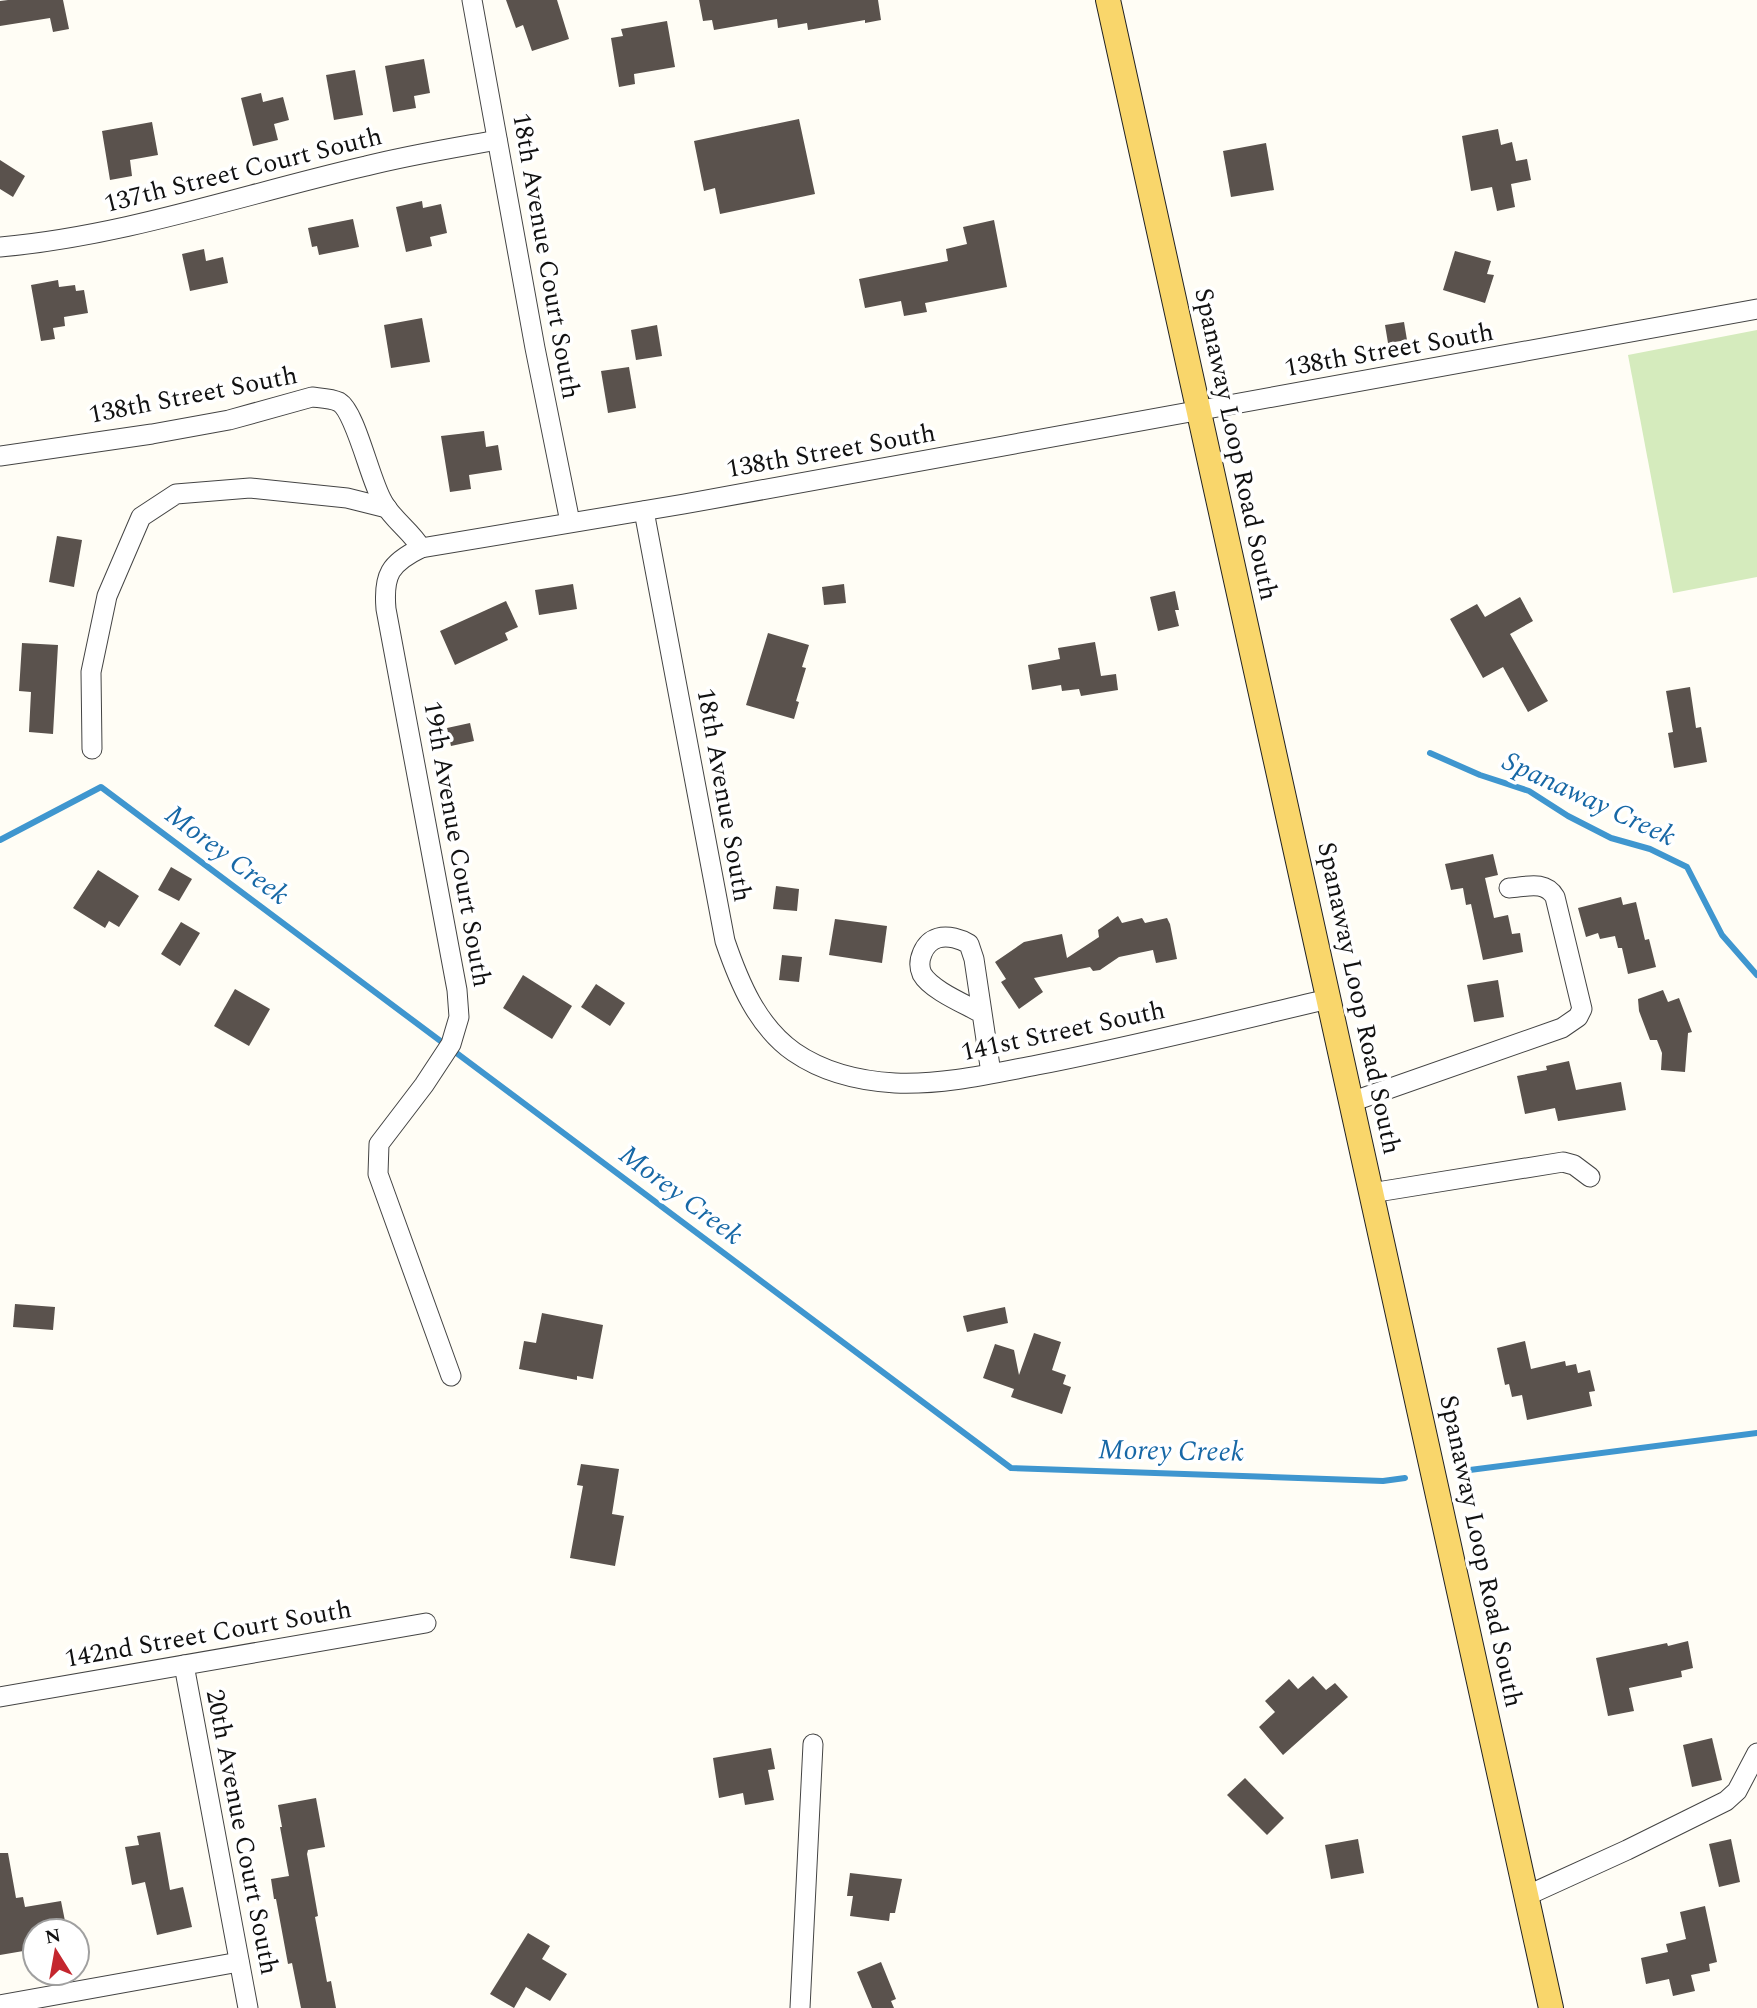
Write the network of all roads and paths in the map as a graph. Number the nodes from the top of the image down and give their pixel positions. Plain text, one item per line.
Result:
1 (472, 0) edge
2 (1108, 0) edge
3 (497, 140) junction
4 (0, 247) edge
5 (1757, 309) edge
6 (1198, 411) junction
7 (0, 456) edge
8 (387, 508) junction
9 (644, 511) junction
10 (570, 522) junction
11 (421, 548) junction
12 (92, 749) dead end
13 (1509, 888) dead end
14 (1328, 999) junction
15 (981, 1013) dead end
16 (808, 1060) joint
17 (991, 1073) junction
18 (1351, 1102) junction
19 (1590, 1177) dead end
20 (1371, 1193) junction
21 (451, 1376) dead end
22 (426, 1623) dead end
23 (184, 1665) junction
24 (0, 1697) edge
25 (813, 1744) dead end
26 (1757, 1753) edge
27 (1526, 1896) junction
28 (239, 1962) junction
29 (0, 2005) edge
30 (248, 2008) edge
31 (800, 2008) edge
32 (1551, 2008) edge

1 - 3 street, 18th Avenue Court South
2 - 6 main road, Spanaway Loop Road South
3 - 4 street, 137th Street Court South
3 - 10 street, 18th Avenue Court South
5 - 6 street, 138th Street South
6 - 9 street, 138th Street South
6 - 14 main road, Spanaway Loop Road South
7 - 8 street, 138th Street South
8 - 11 street, 138th Street South
8 - 12 street
9 - 10 street, 138th Street South
9 - 16 street, 18th Avenue South
10 - 11 street, 138th Street South
11 - 21 street, 19th Avenue Court South
13 - 18 street
14 - 17 street, 141st Street South
14 - 18 main road, Spanaway Loop Road South
15 - 17 street
16 - 17 street, 141st Street South
18 - 20 main road, Spanaway Loop Road South
19 - 20 street
20 - 27 main road, Spanaway Loop Road South
22 - 23 street, 142nd Street Court South
23 - 24 street, 142nd Street Court South
23 - 28 street, 20th Avenue Court South
25 - 31 street
26 - 27 street
27 - 32 main road, Spanaway Loop Road South
28 - 29 street
28 - 30 street, 20th Avenue Court South

